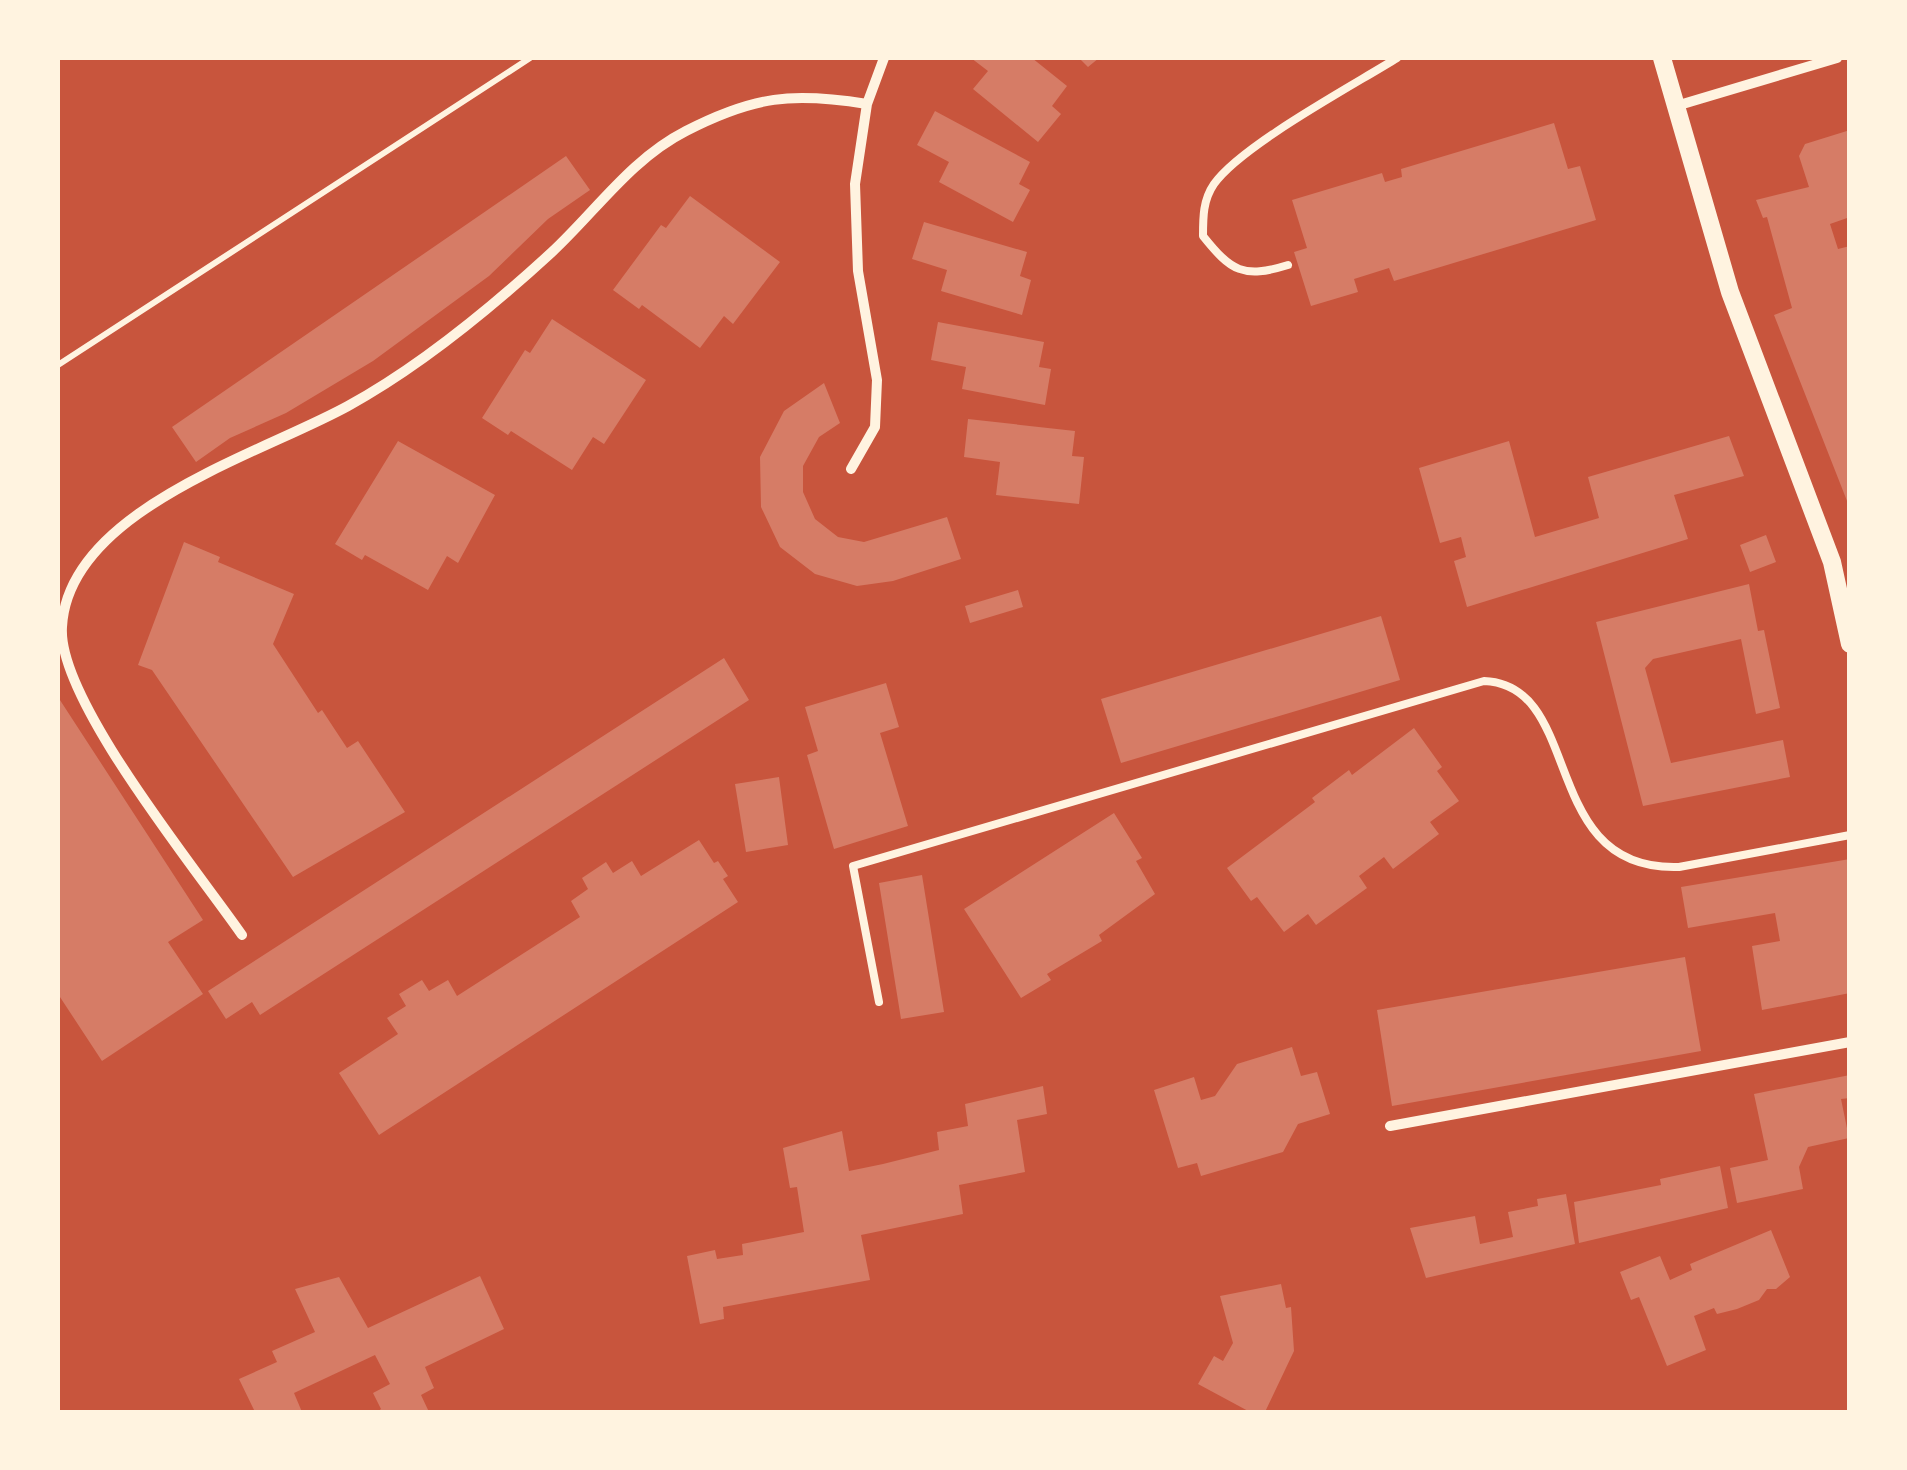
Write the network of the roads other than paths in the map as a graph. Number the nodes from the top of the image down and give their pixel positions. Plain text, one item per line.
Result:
1 (884, 58) edge
2 (1397, 58) edge
3 (1662, 58) edge
4 (1837, 58) edge
5 (867, 104) junction
6 (1676, 106) junction
7 (1288, 265) dead end
8 (851, 469) dead end
9 (61, 611) edge
10 (1850, 644) edge
11 (1850, 835) edge
12 (242, 935) dead end
13 (879, 1002) dead end
14 (1850, 1042) edge
15 (1390, 1126) dead end

1 - 5 street
2 - 7 lane
3 - 6 street
4 - 6 street
5 - 8 street
5 - 9 street
6 - 10 street
9 - 12 street
11 - 13 lane
14 - 15 street

